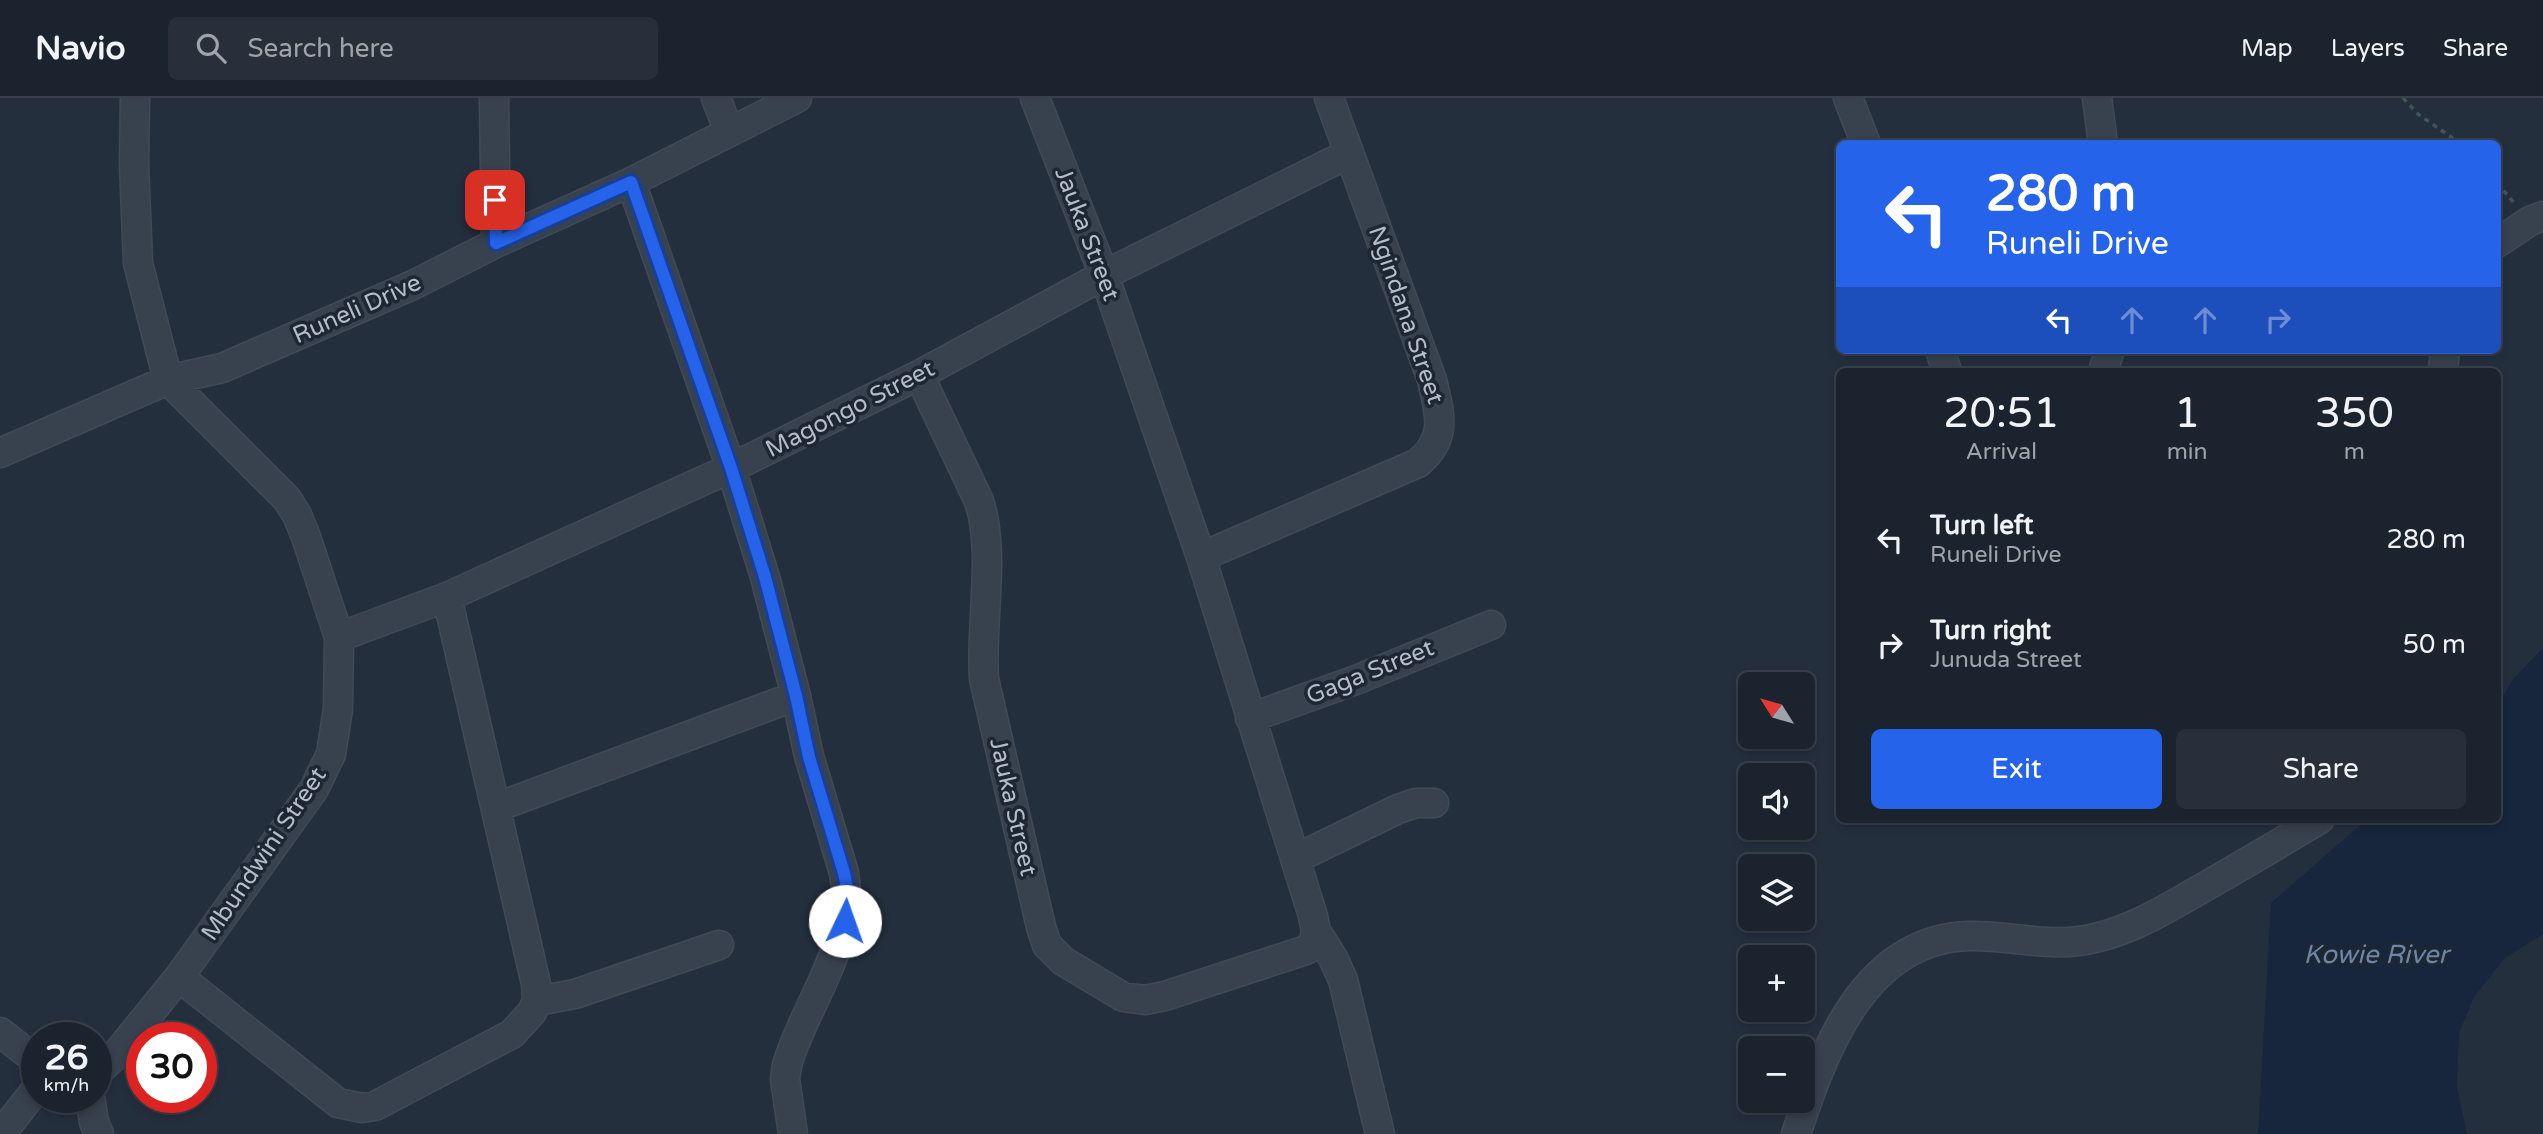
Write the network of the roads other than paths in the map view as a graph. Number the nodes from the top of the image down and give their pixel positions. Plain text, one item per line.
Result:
1 (135, 98) edge
2 (494, 98) edge
3 (716, 98) edge
4 (797, 98) edge
5 (1035, 98) edge
6 (1329, 98) edge
7 (1848, 98) edge
8 (2097, 98) edge
9 (729, 132) junction
10 (1864, 140) edge
11 (2102, 140) edge
12 (1348, 154) junction
13 (631, 182) junction
14 (2543, 216) edge
15 (2501, 240) edge
16 (496, 243) junction
17 (1104, 275) junction
18 (919, 375) junction
19 (168, 380) junction
20 (0, 453) edge
21 (731, 468) junction
22 (1201, 557) junction
23 (447, 597) junction
24 (1491, 625) dead end
25 (339, 637) junction
26 (796, 696) junction
27 (1250, 718) junction
28 (1434, 803) dead end
29 (497, 807) junction
30 (2313, 823) edge
31 (1295, 859) junction
32 (1316, 931) junction
33 (719, 945) dead end
34 (179, 977) junction
35 (537, 1001) junction
36 (0, 1032) edge
37 (21, 1048) edge
38 (112, 1059) edge
39 (21, 1108) edge
40 (93, 1113) edge
41 (1, 1134) edge
42 (99, 1134) edge
43 (793, 1134) edge
44 (1380, 1134) edge
45 (1796, 1134) edge

1 - 19 street
2 - 16 street
3 - 9 street
4 - 9 street, Runeli Drive
5 - 17 street, Jauka Street
6 - 12 street, Ngindana Street
7 - 10 street
8 - 11 street
9 - 13 street, Runeli Drive
12 - 17 street, Magongo Street
12 - 22 street, Ngindana Street
13 - 16 street, Runeli Drive
13 - 21 street
14 - 15 street
16 - 19 street, Runeli Drive
17 - 18 street, Magongo Street
17 - 22 street, Jauka Street
18 - 21 street, Magongo Street
18 - 32 street, Jauka Street
19 - 20 street
19 - 25 street, Mbundwini Street
21 - 23 street, Magongo Street
21 - 26 street
22 - 27 street, Jauka Street
23 - 25 street, Magongo Street
23 - 29 street
24 - 27 street, Gaga Street
25 - 34 street, Mbundwini Street
26 - 29 street
26 - 43 street
27 - 31 street, Jauka Street
28 - 31 street
29 - 35 street
30 - 45 street
31 - 32 street, Jauka Street
32 - 44 street, Jauka Street
33 - 35 street
34 - 35 street
34 - 38 street, Mbundwini Street
36 - 37 street
39 - 41 street
40 - 42 street

